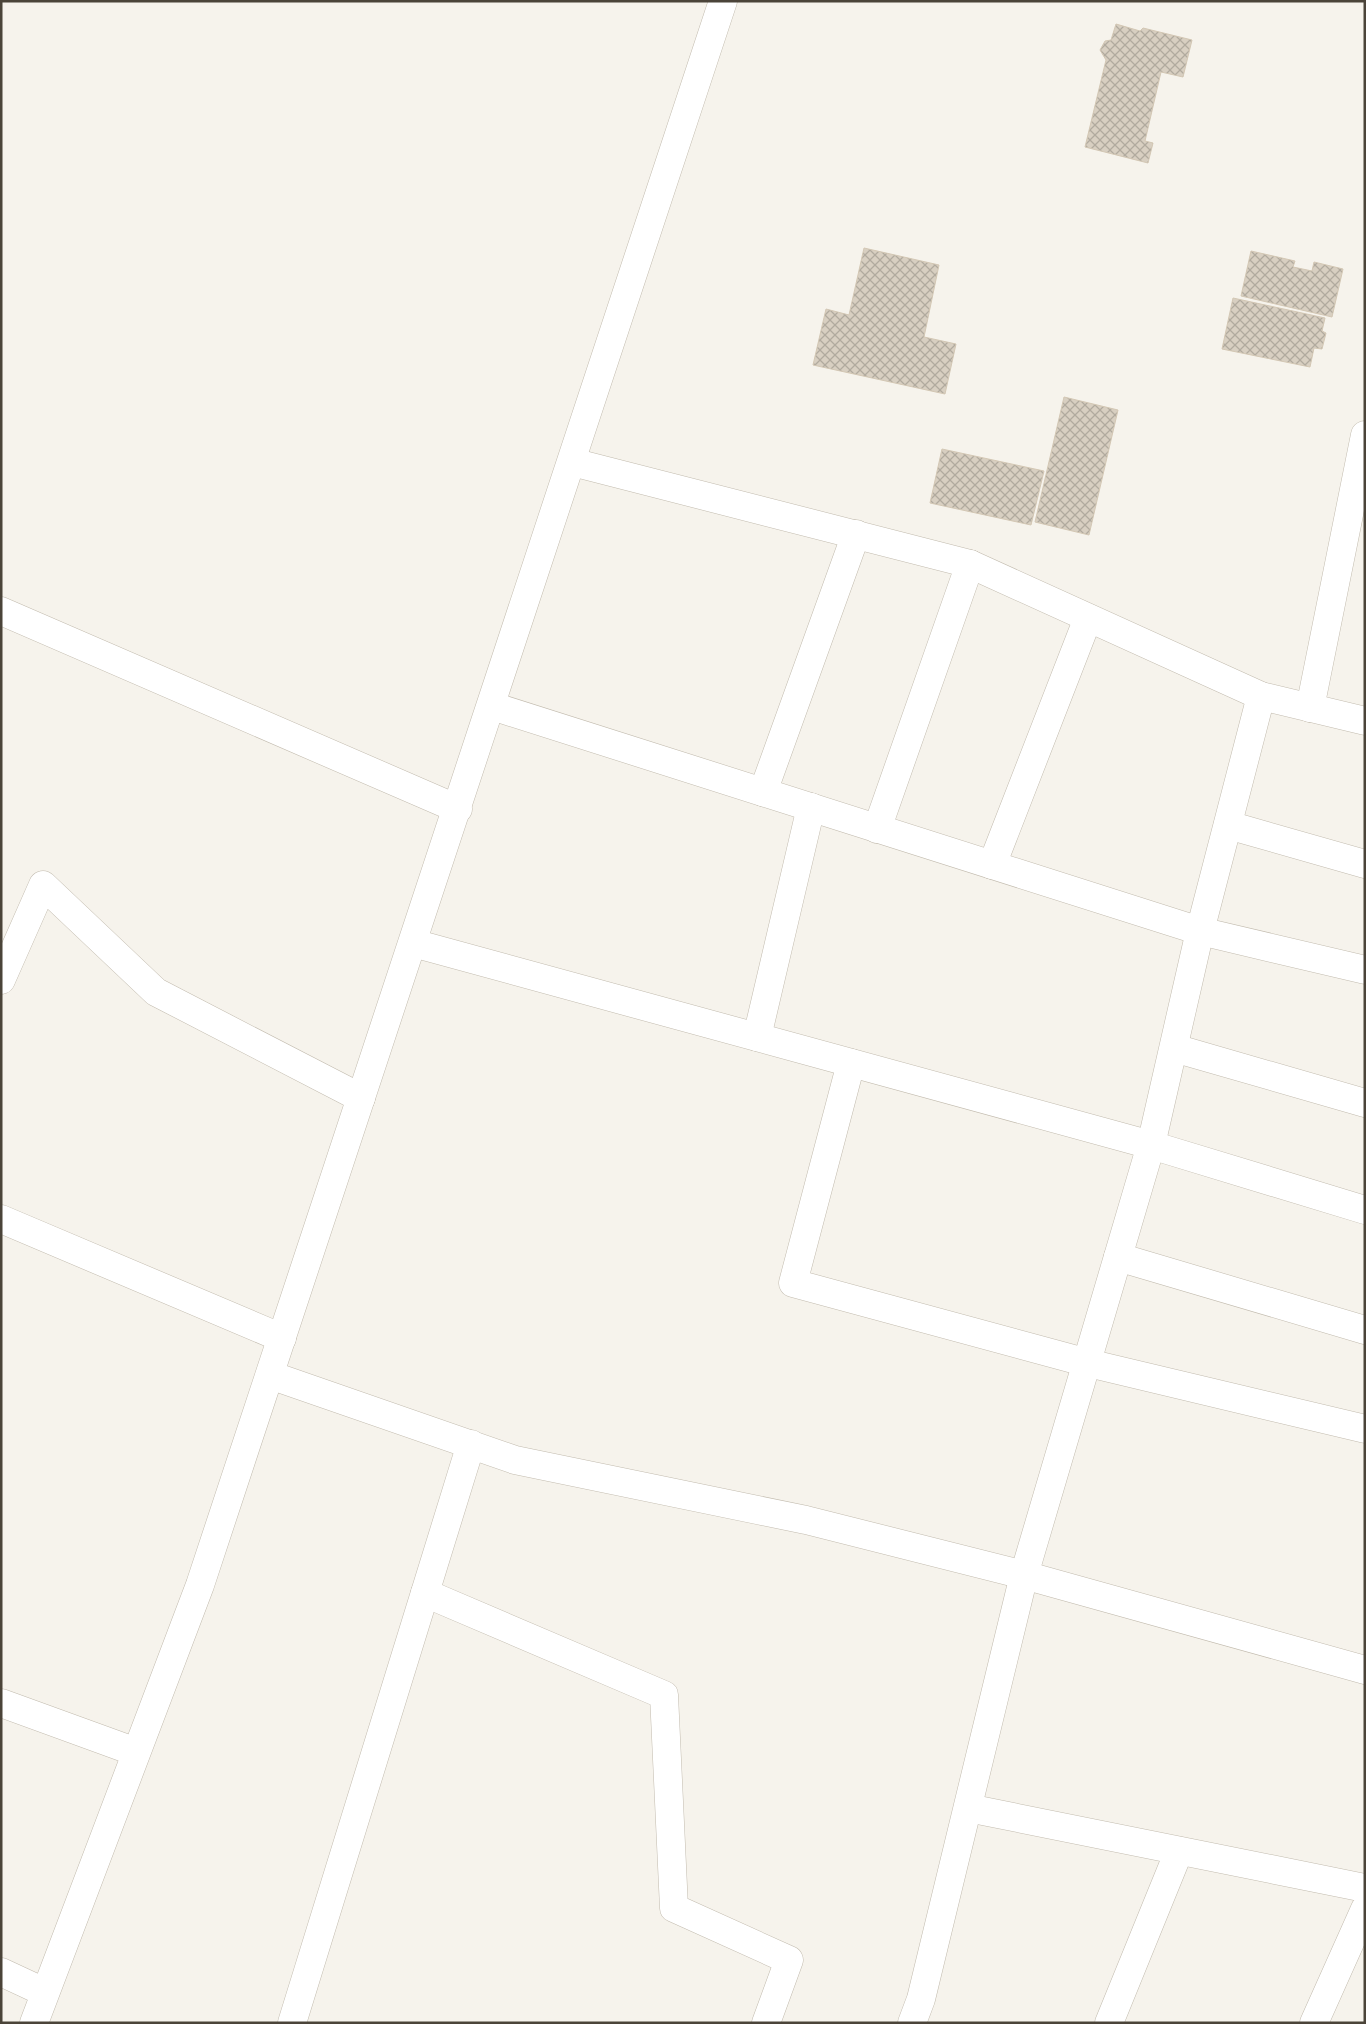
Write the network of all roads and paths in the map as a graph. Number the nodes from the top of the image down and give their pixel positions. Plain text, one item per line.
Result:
1 (723, 1) edge
2 (1365, 435) edge
3 (572, 462) junction
4 (856, 534) junction
5 (970, 564) junction
6 (1, 611) edge
7 (1088, 618) junction
8 (1261, 696) junction
9 (492, 706) junction
10 (1310, 708) junction
11 (1365, 721) edge
12 (763, 792) junction
13 (811, 807) junction
14 (458, 808) junction
15 (1228, 825) junction
16 (878, 829) junction
17 (1365, 864) edge
18 (992, 865) junction
19 (1200, 931) junction
20 (413, 943) junction
21 (1365, 970) edge
22 (1, 980) edge
23 (757, 1036) junction
24 (1174, 1048) junction
25 (851, 1063) junction
26 (362, 1098) junction
27 (1365, 1103) edge
28 (1151, 1145) junction
29 (1365, 1210) edge
30 (1, 1220) edge
31 (1118, 1257) junction
32 (1365, 1330) edge
33 (282, 1338) junction
34 (1088, 1363) junction
35 (270, 1374) junction
36 (1365, 1429) edge
37 (471, 1444) junction
38 (1024, 1575) junction
39 (425, 1593) junction
40 (1365, 1670) edge
41 (1, 1703) edge
42 (136, 1752) junction
43 (968, 1808) junction
44 (1179, 1851) junction
45 (1365, 1888) edge
46 (1365, 1909) edge
47 (1, 1972) edge
48 (44, 1992) junction
49 (34, 2023) edge
50 (292, 2023) edge
51 (766, 2023) edge
52 (912, 2023) edge
53 (1109, 2023) edge
54 (1314, 2023) edge

1 - 3 street
2 - 10 street
3 - 4 street
3 - 9 street
4 - 5 street
4 - 12 street
5 - 7 street
5 - 16 street
6 - 14 street
7 - 8 street
7 - 18 street
8 - 10 street
8 - 15 street
9 - 12 street
9 - 14 street
10 - 11 street
12 - 13 street
13 - 16 street
13 - 23 street
14 - 20 street
15 - 17 street
15 - 19 street
16 - 18 street
18 - 19 street
19 - 21 street
19 - 24 street
20 - 23 street
20 - 26 street
22 - 26 street
23 - 25 street
24 - 27 street
24 - 28 street
25 - 28 street
25 - 34 street
26 - 33 street
28 - 29 street
28 - 31 street
30 - 33 street
31 - 32 street
31 - 34 street
33 - 35 street
34 - 36 street
34 - 38 street
35 - 37 street
35 - 42 street
37 - 38 street
37 - 39 street
38 - 40 street
38 - 43 street
39 - 50 street
39 - 51 street
41 - 42 street
42 - 48 street
43 - 44 street
43 - 52 street
44 - 45 street
44 - 53 street
46 - 54 street
47 - 48 street
48 - 49 street

